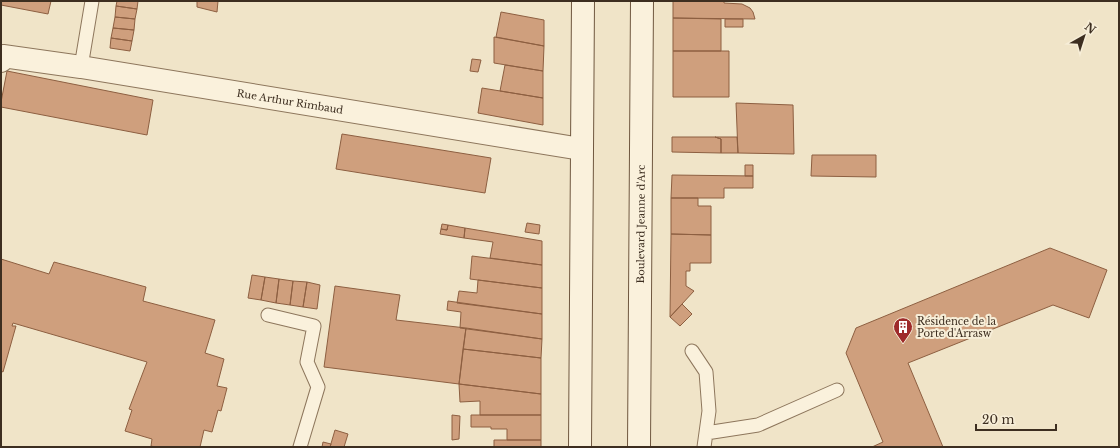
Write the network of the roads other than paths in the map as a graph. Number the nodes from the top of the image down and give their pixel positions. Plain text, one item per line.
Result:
1 (92, 1) edge
2 (583, 1) edge
3 (642, 1) edge
4 (1, 61) edge
5 (82, 67) junction
6 (581, 149) junction
7 (268, 315) dead end
8 (692, 351) dead end
9 (837, 390) dead end
10 (706, 433) junction
11 (300, 447) edge
12 (580, 447) edge
13 (639, 447) edge
14 (704, 447) edge

1 - 5 lane
2 - 6 main road
3 - 13 main road, Boulevard Jeanne d'Arc
4 - 5 main road, Rue Arthur Rimbaud
5 - 6 main road, Rue Arthur Rimbaud
6 - 12 main road
7 - 11 lane
8 - 10 lane
9 - 10 lane
10 - 14 lane

